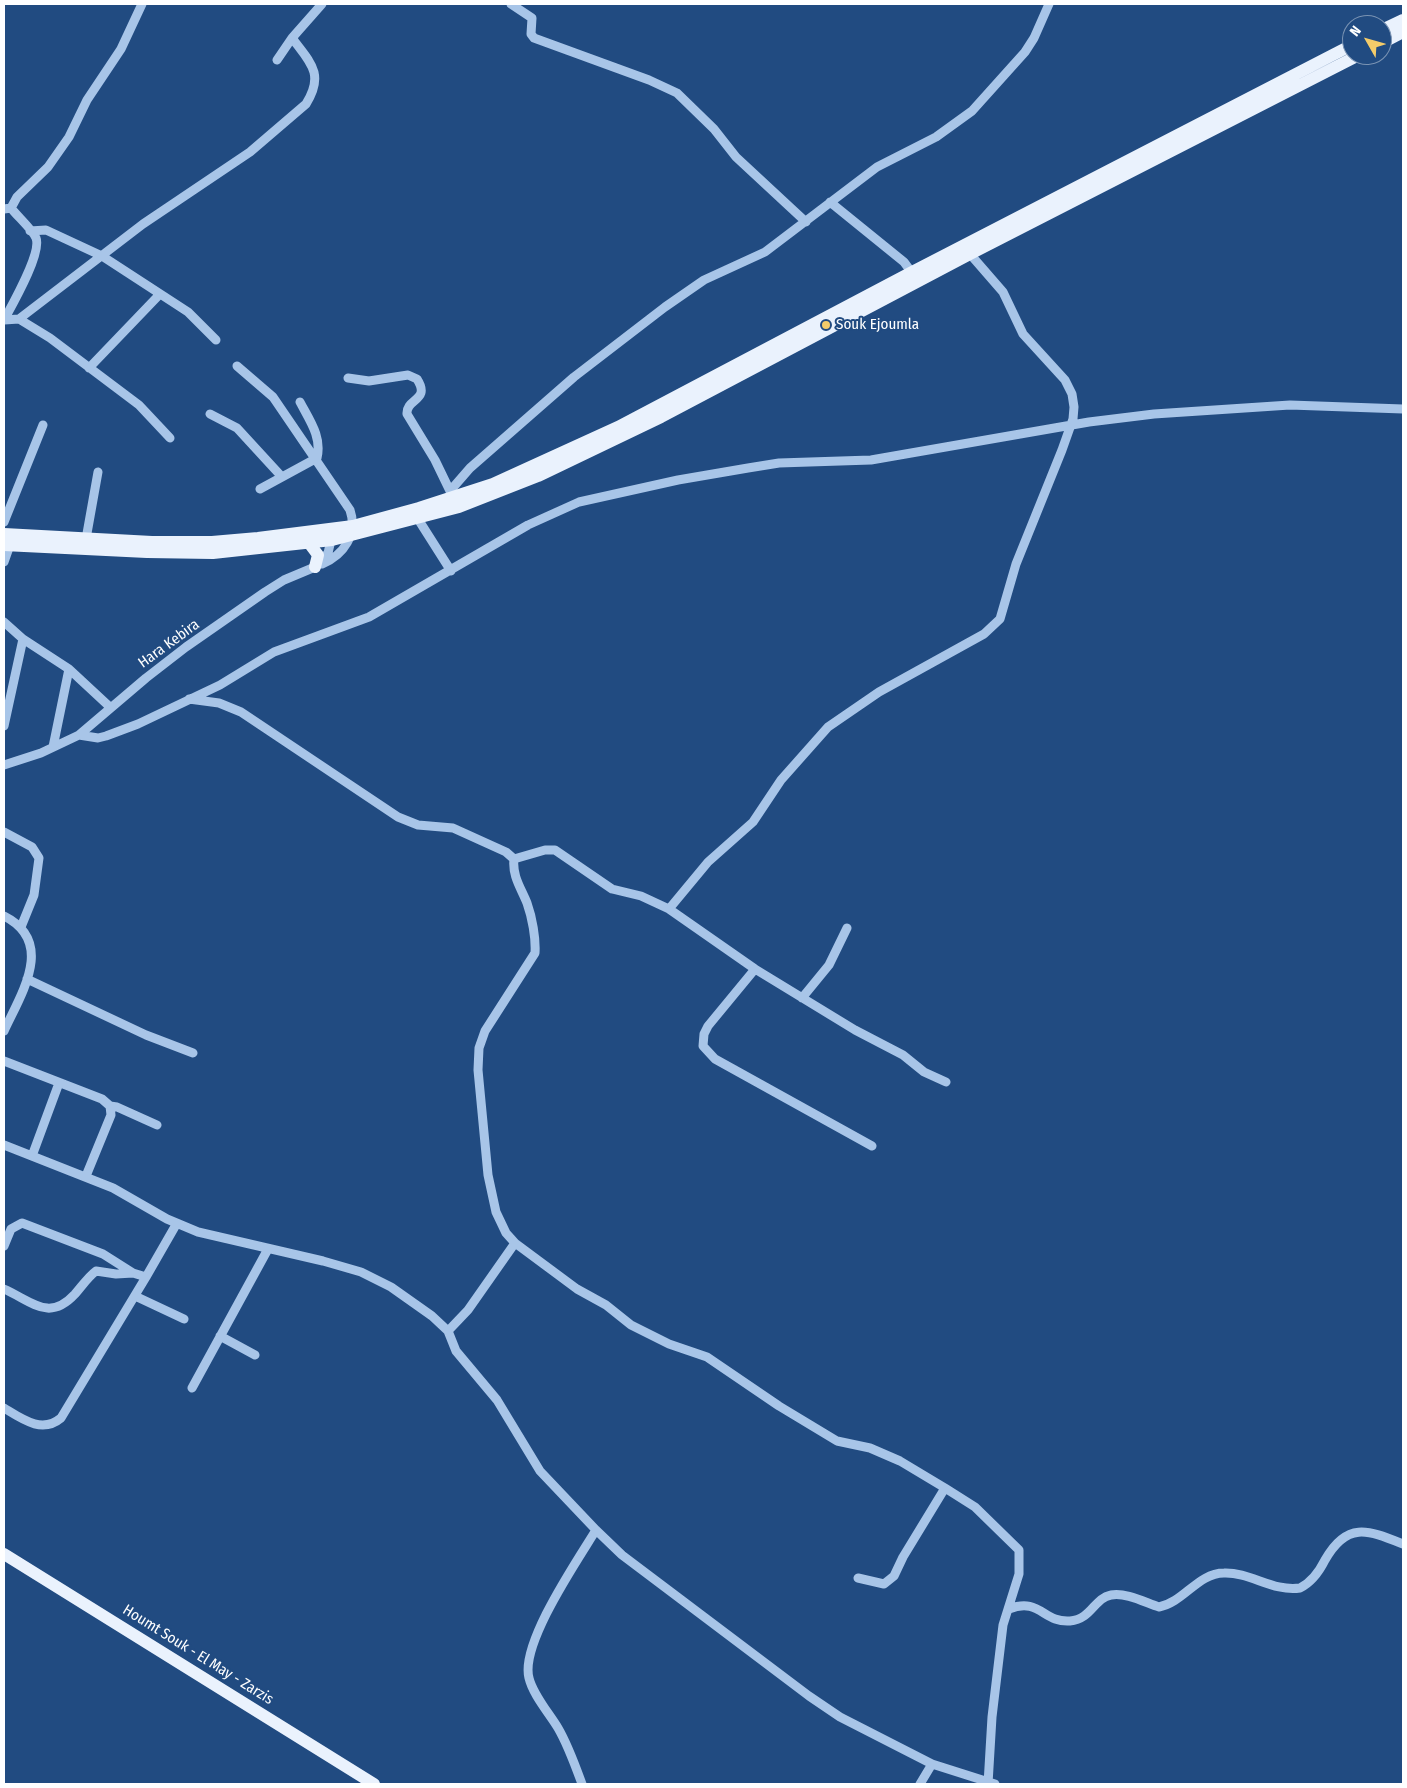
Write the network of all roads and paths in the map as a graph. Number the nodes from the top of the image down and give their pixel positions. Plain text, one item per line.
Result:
1 (142, 4) edge
2 (322, 4) edge
3 (511, 4) edge
4 (1049, 4) edge
5 (292, 38) junction
6 (1342, 51) edge
7 (277, 60) dead end
8 (1342, 63) edge
9 (1195, 134) junction
10 (830, 202) junction
11 (7, 209) edge
12 (1046, 210) junction
13 (806, 222) junction
14 (30, 230) junction
15 (970, 254) junction
16 (102, 256) junction
17 (914, 277) junction
18 (160, 294) junction
19 (20, 319) junction
20 (4, 320) edge
21 (216, 340) dead end
22 (238, 366) dead end
23 (89, 368) junction
24 (348, 378) dead end
25 (300, 402) dead end
26 (1403, 409) edge
27 (1074, 413) junction
28 (210, 414) dead end
29 (1086, 423) junction
30 (43, 425) dead end
31 (1069, 427) junction
32 (170, 438) dead end
33 (317, 458) junction
34 (98, 472) dead end
35 (282, 477) junction
36 (260, 489) dead end
37 (454, 498) junction
38 (418, 519) junction
39 (4, 522) edge
40 (352, 531) junction
41 (4, 534) edge
42 (332, 535) junction
43 (86, 539) junction
44 (308, 543) junction
45 (7, 545) edge
46 (212, 548) junction
47 (4, 562) edge
48 (315, 567) junction
49 (451, 571) junction
50 (4, 622) edge
51 (23, 639) junction
52 (69, 669) junction
53 (189, 699) junction
54 (111, 708) junction
55 (4, 726) edge
56 (79, 735) junction
57 (53, 747) junction
58 (4, 765) edge
59 (4, 832) edge
60 (514, 859) junction
61 (669, 909) junction
62 (4, 916) edge
63 (21, 927) junction
64 (847, 928) dead end
65 (755, 969) junction
66 (27, 979) junction
67 (802, 998) junction
68 (4, 1032) edge
69 (194, 1053) dead end
70 (4, 1061) edge
71 (946, 1082) dead end
72 (59, 1083) junction
73 (110, 1106) junction
74 (157, 1125) dead end
75 (4, 1145) edge
76 (872, 1146) dead end
77 (32, 1156) junction
78 (86, 1176) junction
79 (177, 1223) junction
80 (516, 1243) junction
81 (4, 1246) edge
82 (268, 1249) junction
83 (133, 1272) junction
84 (146, 1277) junction
85 (4, 1289) edge
86 (135, 1296) junction
87 (184, 1320) dead end
88 (448, 1331) junction
89 (220, 1336) junction
90 (255, 1355) dead end
91 (192, 1388) dead end
92 (4, 1408) edge
93 (945, 1488) junction
94 (596, 1530) junction
95 (1403, 1544) edge
96 (4, 1554) edge
97 (858, 1578) dead end
98 (1009, 1609) junction
99 (932, 1764) junction
100 (990, 1783) edge
101 (374, 1784) edge
102 (582, 1784) edge
103 (920, 1784) edge

1 - 11 street
2 - 5 street
3 - 13 street
4 - 10 street
5 - 7 street
5 - 16 street
6 - 9 main road
8 - 9 main road
9 - 12 main road
10 - 13 street
10 - 17 street
11 - 14 street
12 - 15 main road
12 - 17 main road
13 - 37 street
14 - 16 street
14 - 20 street
15 - 17 main road
15 - 27 street
16 - 18 street
16 - 19 street
17 - 37 main road
18 - 21 street
18 - 23 street
19 - 20 street
19 - 23 street
22 - 33 street
23 - 32 street
24 - 37 street
25 - 33 street
26 - 29 street
27 - 29 street
27 - 31 street
28 - 35 street
29 - 31 street
30 - 39 street
31 - 49 street
31 - 61 street
33 - 35 street
33 - 40 street
34 - 43 street
35 - 36 street
37 - 38 main road
37 - 40 main road
38 - 40 main road
38 - 49 street
40 - 42 main road
40 - 48 street, Hara Kebira
41 - 43 main road
42 - 44 main road
42 - 46 main road
42 - 48 street
43 - 46 main road
44 - 46 main road
44 - 48 main road
45 - 46 main road
45 - 47 street
48 - 54 street, Hara Kebira
49 - 53 street
50 - 51 street
51 - 52 street
51 - 55 street
52 - 54 street
52 - 57 street
53 - 56 street
53 - 60 street
54 - 56 street, Hara Kebira
56 - 57 street, Hara Kebira
57 - 58 street, Hara Kebira
59 - 63 street
60 - 61 street
60 - 80 street
61 - 65 street
62 - 63 street
63 - 66 street
64 - 67 street
65 - 67 street
65 - 76 street
66 - 68 street
66 - 69 street
67 - 71 street
70 - 72 street
72 - 73 street
72 - 77 street
73 - 74 street
73 - 78 street
75 - 77 street
77 - 78 street
78 - 79 street
79 - 82 street
79 - 84 street
80 - 88 street
80 - 93 street
81 - 83 street
82 - 88 street
82 - 89 street
83 - 84 street
83 - 85 street
84 - 86 street
86 - 87 street
86 - 92 street
88 - 94 street
89 - 90 street
89 - 91 street
93 - 97 street
93 - 98 street
94 - 99 street
94 - 102 street
95 - 98 street
96 - 101 main road, Houmt Souk - El May - Zarzis
98 - 100 street
99 - 100 street
99 - 103 street

